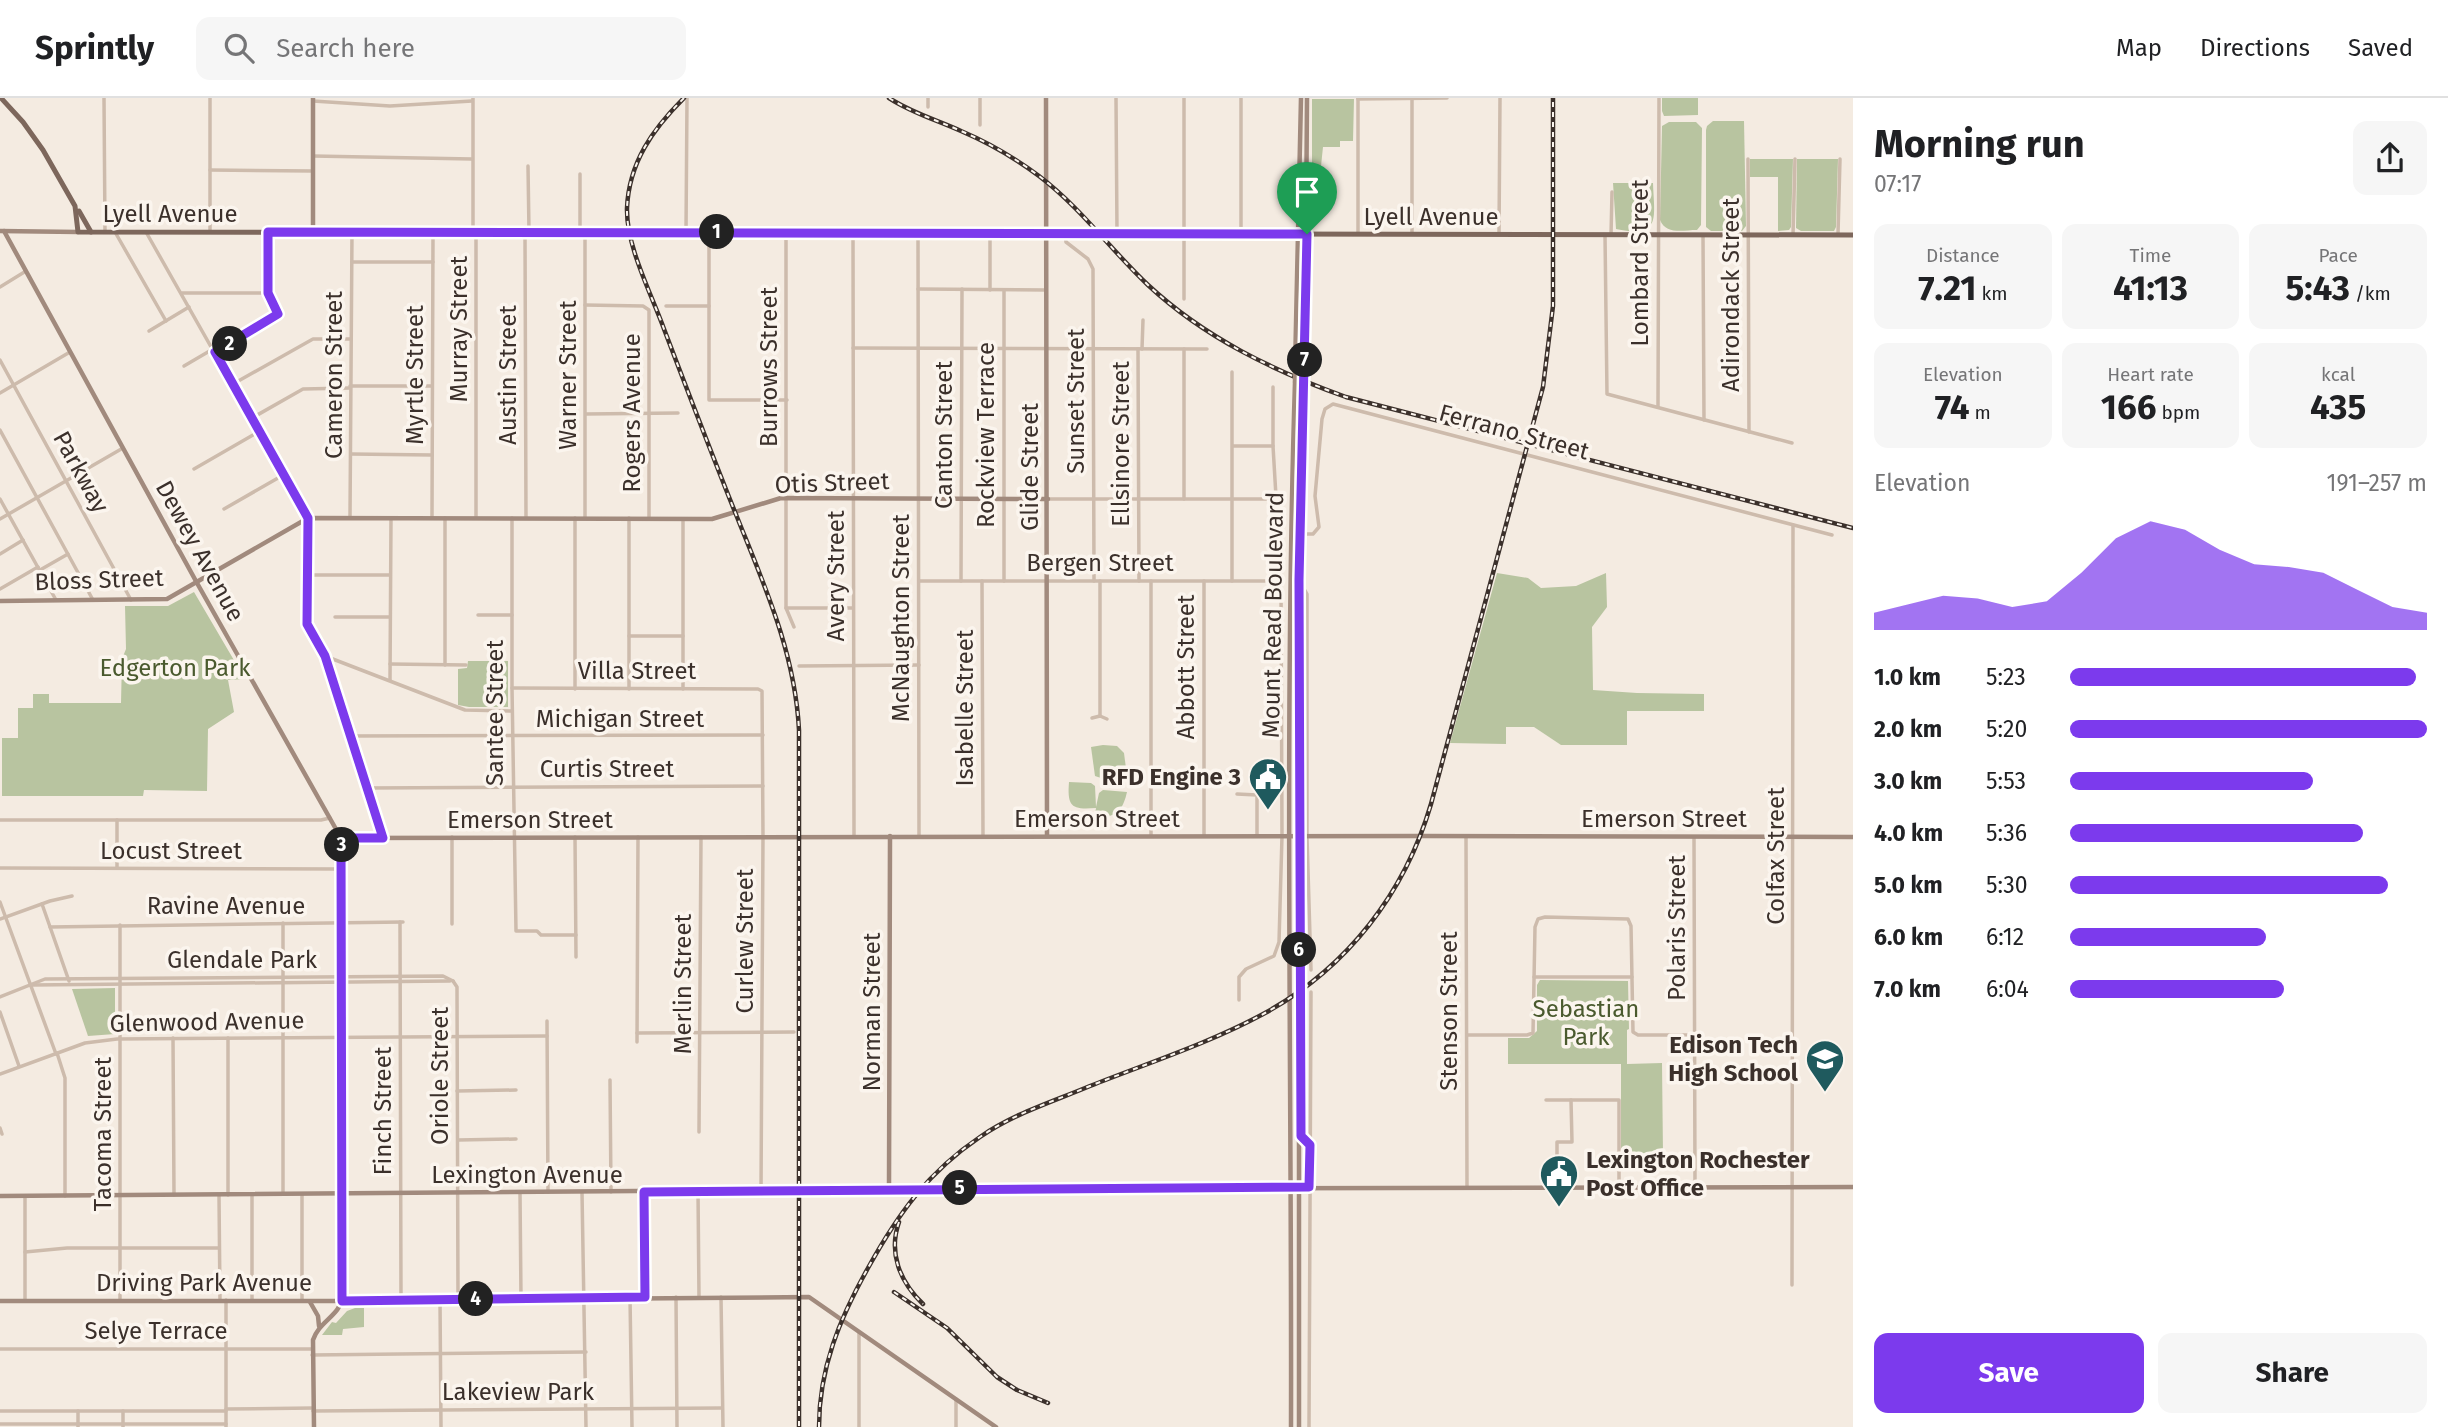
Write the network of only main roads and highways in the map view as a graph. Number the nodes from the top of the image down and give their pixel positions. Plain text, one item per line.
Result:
1 (1, 98) edge
2 (75, 206) junction
3 (90, 232) junction
4 (1853, 235) edge

1 - 2 main road
2 - 3 main road
2 - 3 main road, Lyell Avenue
3 - 4 main road, Lyell Avenue

